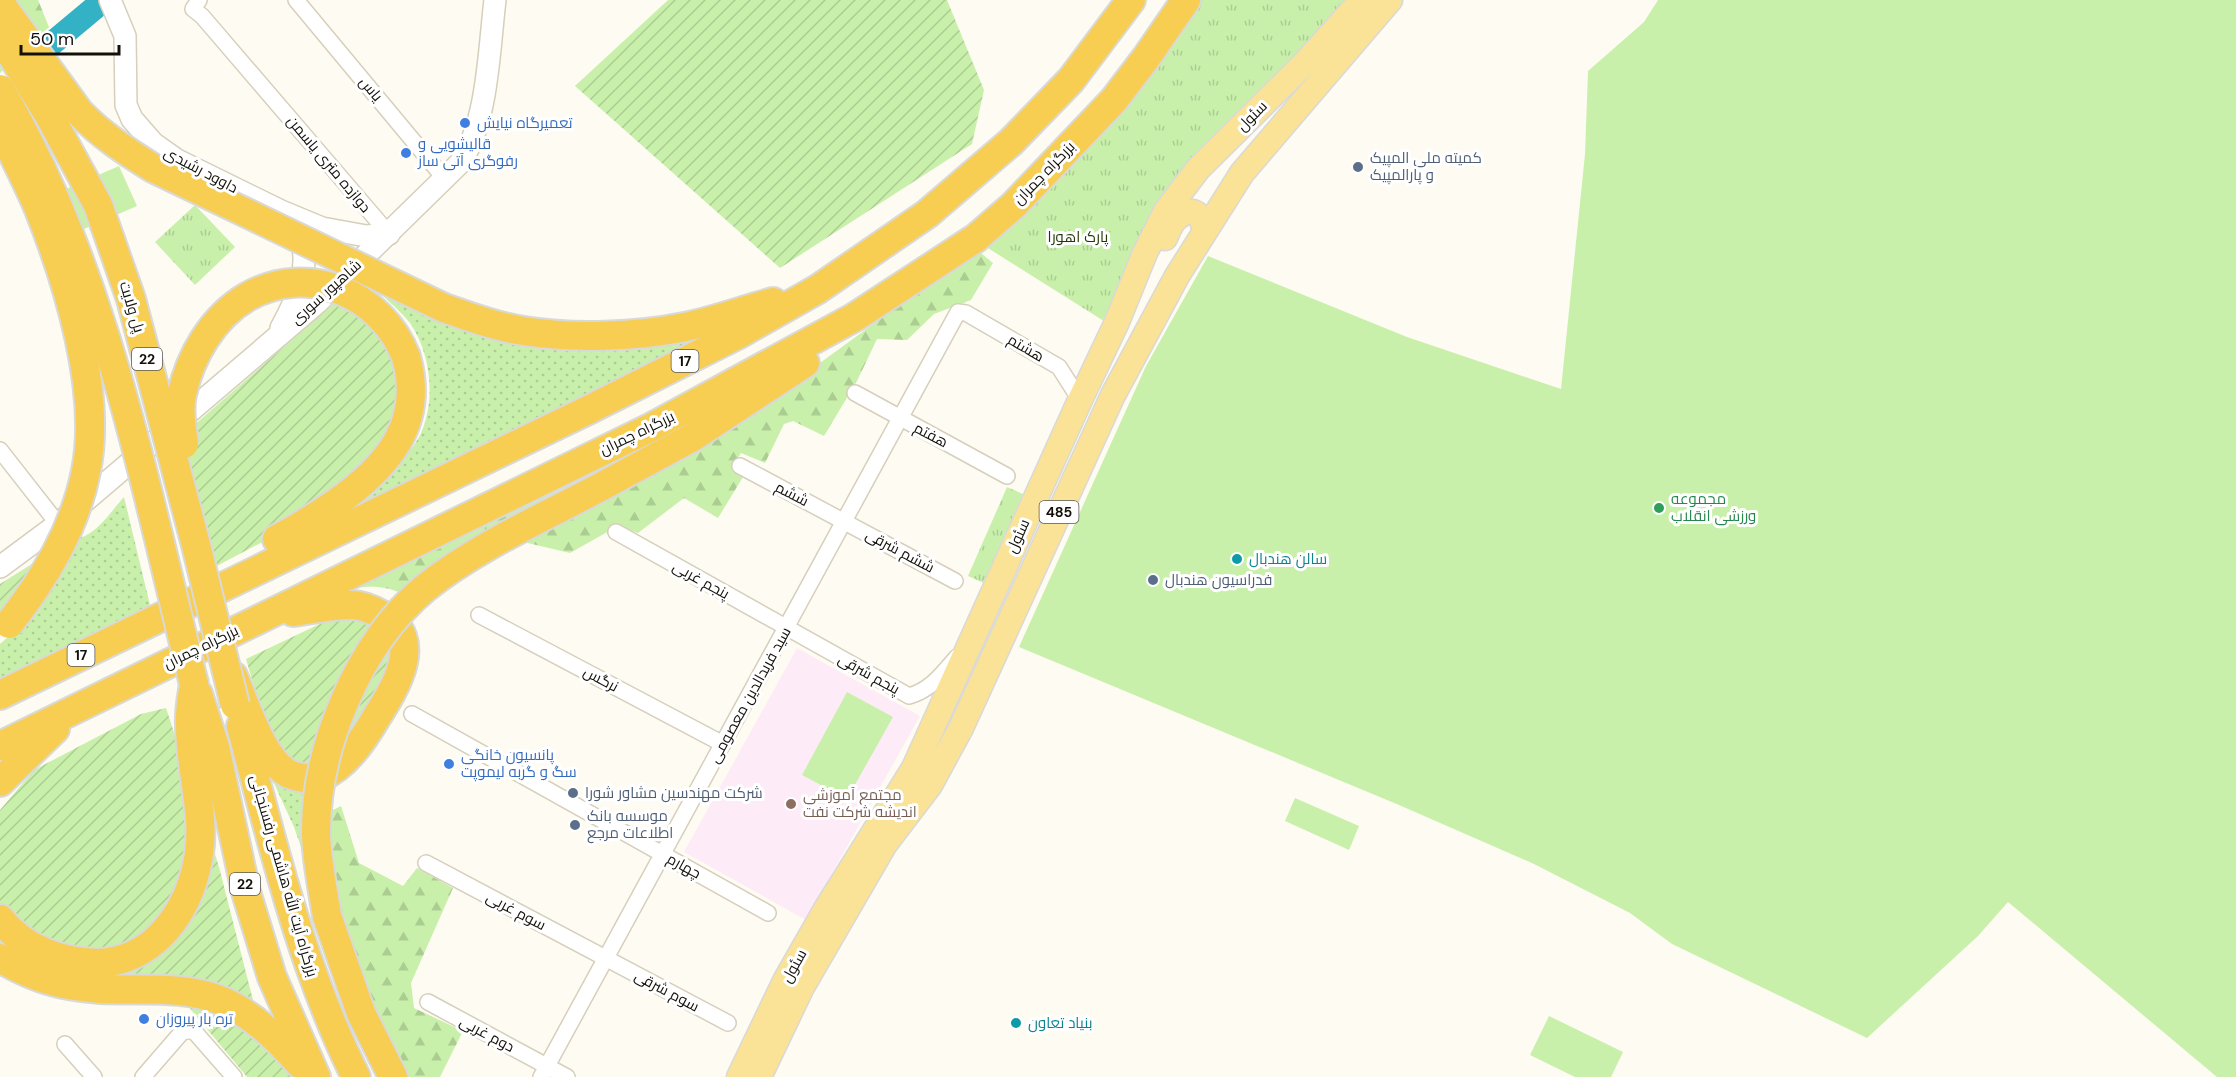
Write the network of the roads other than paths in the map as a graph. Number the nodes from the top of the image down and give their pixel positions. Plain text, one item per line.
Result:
1 (199, 0) edge
2 (296, 0) edge
3 (495, 0) edge
4 (1131, 0) edge
5 (1186, 0) edge
6 (1362, 0) edge
7 (1390, 0) edge
8 (0, 3) edge
9 (112, 3) edge
10 (0, 36) edge
11 (0, 89) edge
12 (0, 127) edge
13 (445, 179) junction
14 (281, 212) junction
15 (1204, 232) junction
16 (389, 234) junction
17 (337, 285) junction
18 (1131, 287) junction
19 (819, 289) junction
20 (299, 290) junction
21 (318, 302) junction
22 (958, 312) joint
23 (855, 316) junction
24 (276, 336) junction
25 (855, 393) dead end
26 (1080, 400) junction
27 (901, 418) junction
28 (0, 450) edge
29 (740, 466) dead end
30 (1007, 476) dead end
31 (844, 522) junction
32 (58, 524) junction
33 (616, 532) dead end
34 (196, 544) junction
35 (0, 567) edge
36 (955, 580) dead end
37 (162, 615) junction
38 (479, 615) dead end
39 (261, 618) junction
40 (786, 627) junction
41 (5, 628) edge
42 (971, 640) junction
43 (224, 656) junction
44 (194, 684) junction
45 (0, 695) edge
46 (236, 705) joint
47 (81, 706) junction
48 (412, 714) dead end
49 (723, 744) junction
50 (0, 746) edge
51 (922, 776) junction
52 (0, 782) edge
53 (663, 854) junction
54 (426, 863) dead end
55 (768, 913) dead end
56 (0, 919) edge
57 (0, 958) edge
58 (606, 958) junction
59 (428, 1002) dead end
60 (728, 1023) dead end
61 (65, 1044) dead end
62 (762, 1049) junction
63 (544, 1072) edge
64 (94, 1077) edge
65 (143, 1077) edge
66 (234, 1077) edge
67 (311, 1077) edge
68 (316, 1077) edge
69 (356, 1077) edge
70 (393, 1077) edge
71 (567, 1077) edge
72 (723, 1077) edge
73 (739, 1077) edge
74 (759, 1077) edge
75 (773, 1077) edge

1 - 16 street, دوازده متری یاسمن
2 - 13 street, یاس
3 - 13 street, شاهپور سوری
4 - 19 highway, 17
5 - 23 highway, بزرگراه چمران
6 - 18 main road, سئول / 485
7 - 15 main road, سئول / 485
8 - 19 highway, bridge
9 - 14 street, داوود رشیدی
10 - 34 highway, پل ولایت / 22, bridge
11 - 44 highway, 22, bridge
12 - 41 highway, bridge
13 - 16 street, شاهپور سوری
14 - 16 street, داوود رشیدی
14 - 17 street
14 - 20 street
15 - 18 main road
15 - 51 main road, سئول / 485
16 - 17 street, شاهپور سوری
17 - 21 street, شاهپور سوری
18 - 26 main road, سئول / 485
19 - 37 highway, 17
20 - 21 street
20 - 24 street
21 - 24 street, شاهپور سوری
22 - 26 street, هشتم
22 - 27 street, سید فریدالدین معصومی
23 - 39 highway, بزرگراه چمران
23 - 70 highway, bridge
24 - 32 street, شاهپور سوری
25 - 27 street, هفتم
26 - 42 main road, سئول / 485
27 - 30 street, هفتم
27 - 31 street, سید فریدالدین معصومی
28 - 32 street
29 - 31 street, ششم
31 - 36 street, ششم شرقی
31 - 40 street, سید فریدالدین معصومی
32 - 35 street, شاهپور سوری
33 - 40 street, پنجم غربی
34 - 37 highway, bridge
34 - 43 highway, پل ولایت / 22, bridge
37 - 45 highway, 17
38 - 49 street, نرگس
39 - 43 highway
39 - 47 highway, بزرگراه چمران
40 - 42 street, پنجم شرقی
40 - 49 street, سید فریدالدین معصومی
42 - 51 main road, سئول / 485
43 - 46 highway, پل ولایت / 22, bridge
44 - 56 highway
44 - 68 highway, 22
46 - 69 highway, بزرگراه آیت الله هاشمی رفسنجانی / 22
47 - 50 highway, بزرگراه چمران
47 - 52 highway
48 - 53 street, چهارم
49 - 53 street, سید فریدالدین معصومی
51 - 62 main road, سئول / 485
51 - 72 main road
51 - 75 main road
53 - 55 street, چهارم
53 - 58 street, سید فریدالدین معصومی
54 - 58 street, سوم غربی
57 - 67 highway
58 - 60 street, سوم شرقی
58 - 63 street, سید فریدالدین معصومی
59 - 63 street, دوم غربی
61 - 64 street
62 - 73 main road, سئول / 485
62 - 74 main road, سئول / 485
63 - 71 street, دوم غربی
65 - 66 street

